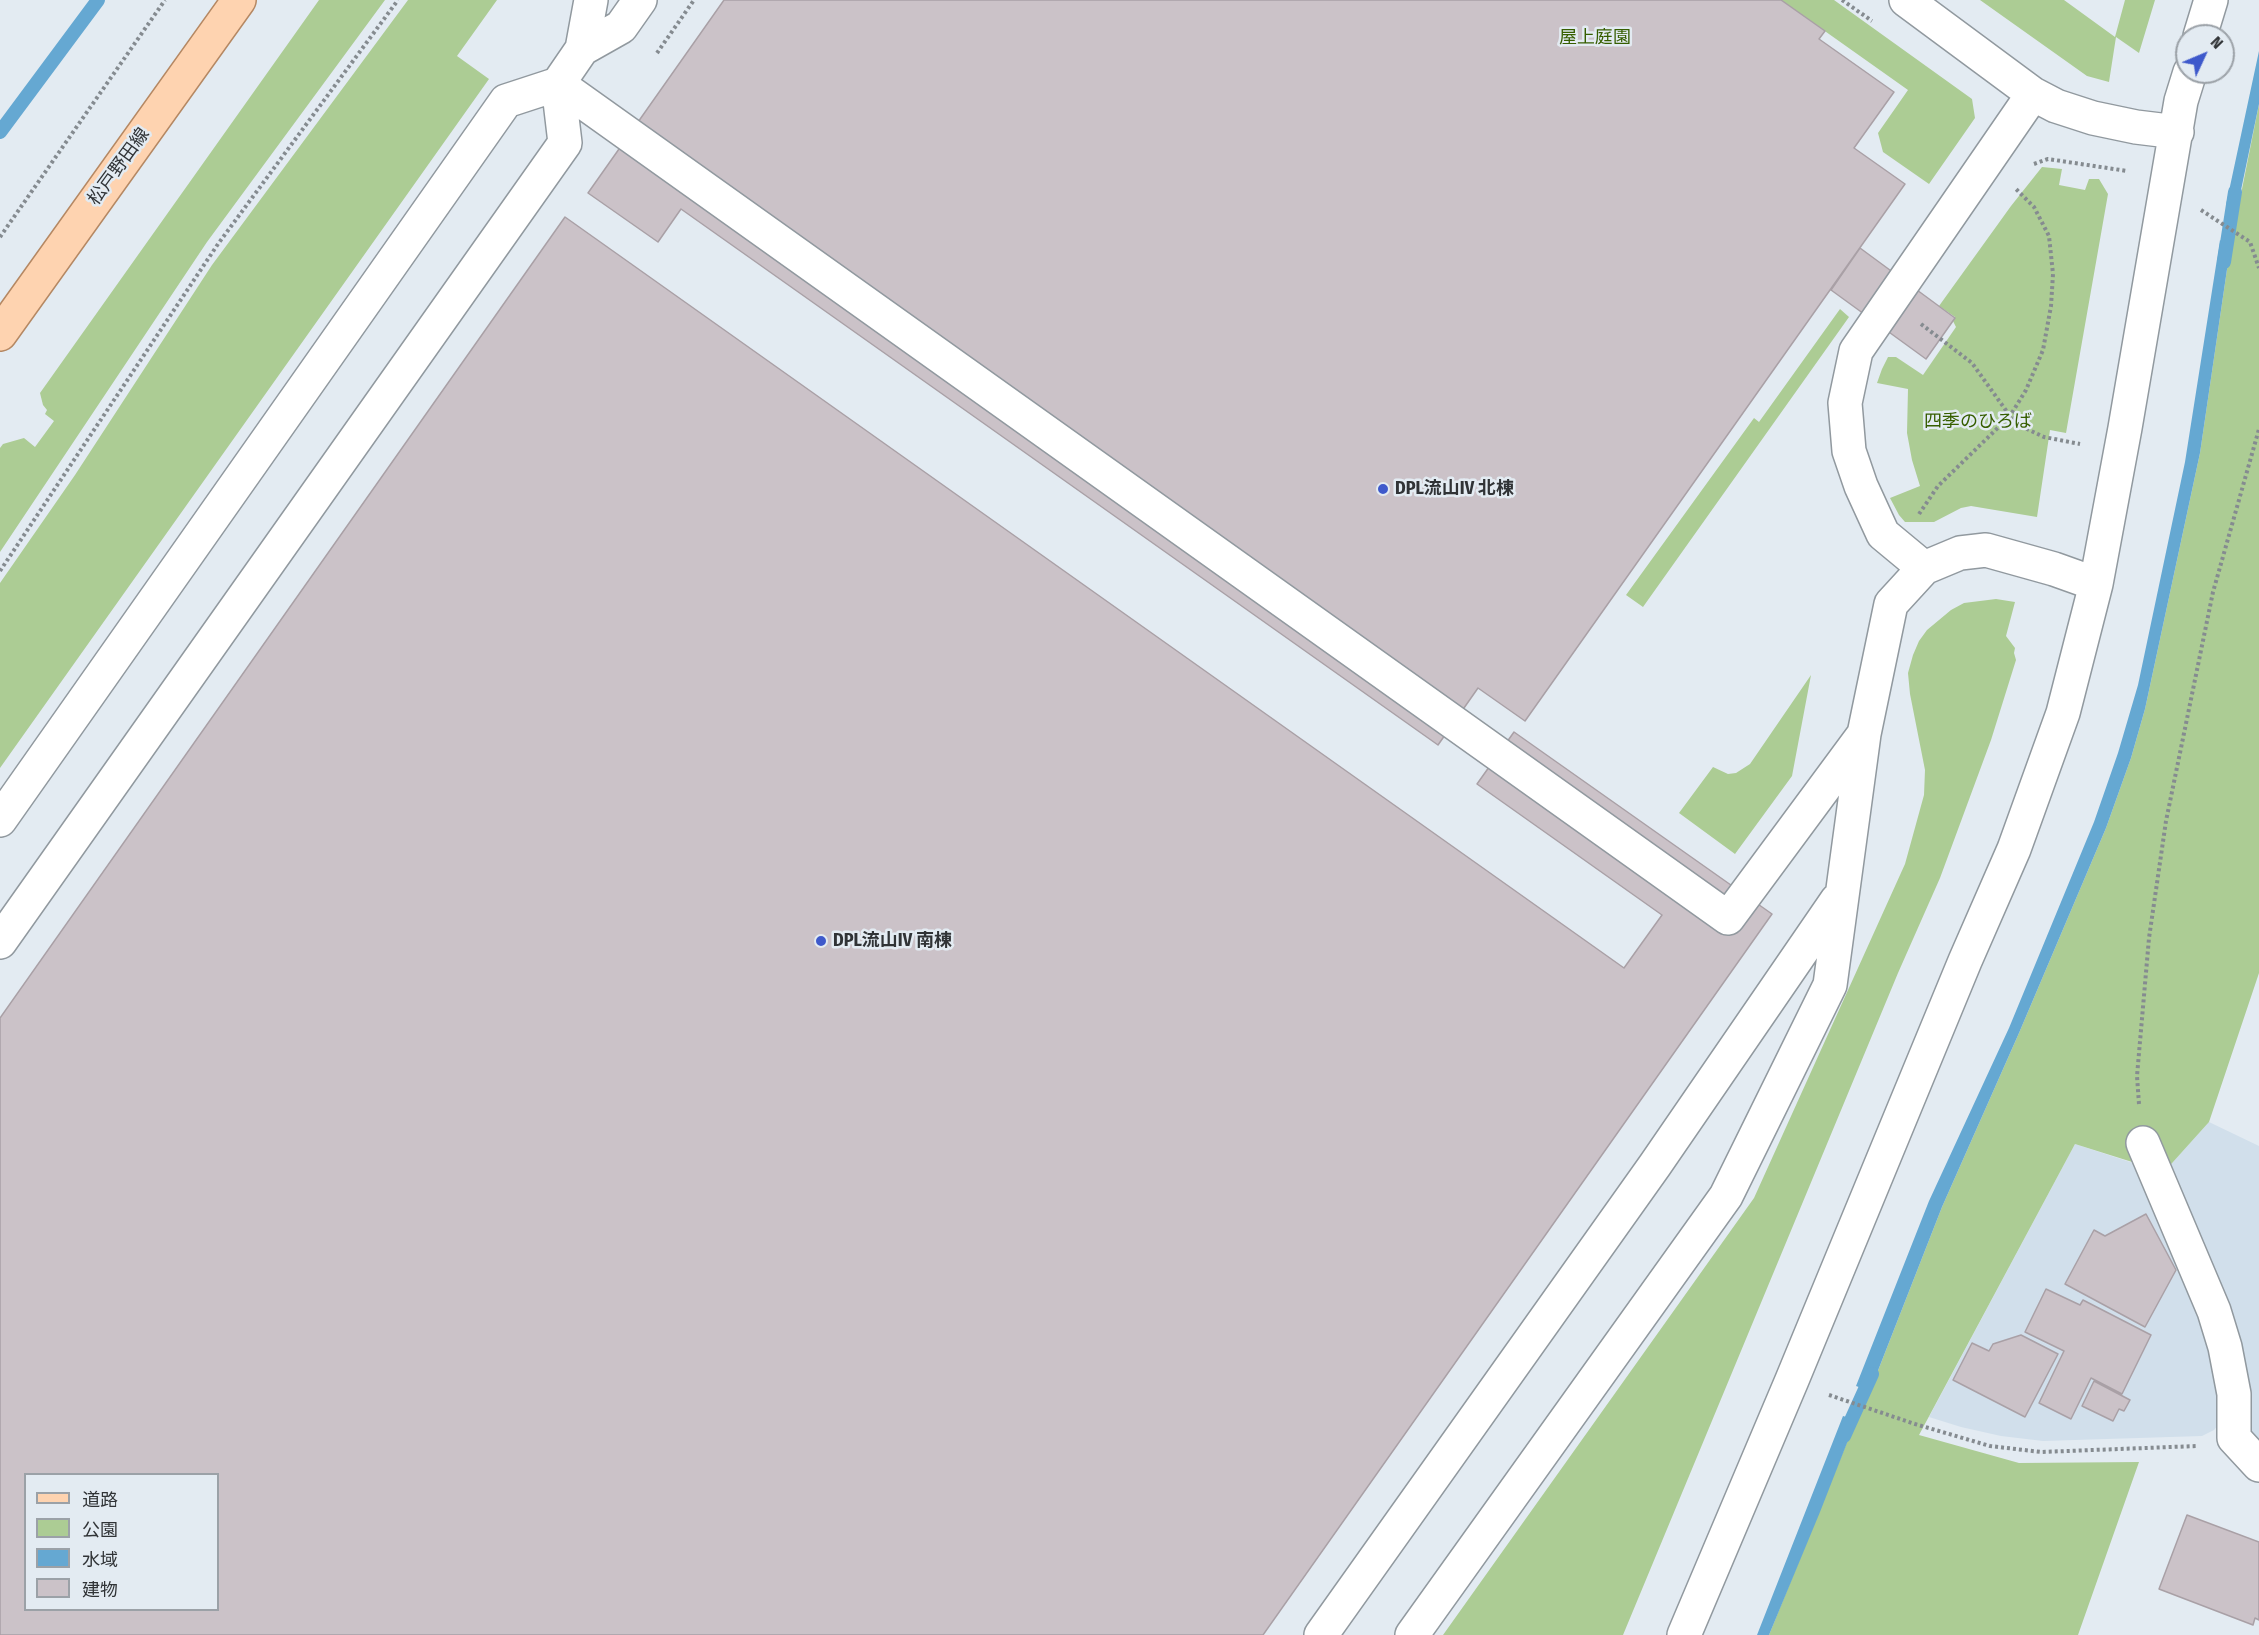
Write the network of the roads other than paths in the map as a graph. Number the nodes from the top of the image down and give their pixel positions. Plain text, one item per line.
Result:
1 (238, 0) edge
2 (591, 0) edge
3 (640, 0) edge
4 (1906, 0) edge
5 (2211, 0) edge
6 (2204, 24) edge
7 (582, 49) junction
8 (558, 84) junction
9 (2186, 84) edge
10 (2033, 94) junction
11 (2177, 132) junction
12 (0, 334) edge
13 (1924, 568) junction
14 (2096, 584) junction
15 (1864, 734) junction
16 (0, 819) edge
17 (1841, 894) junction
18 (0, 942) edge
19 (2143, 1143) road end
20 (2259, 1465) edge
21 (1321, 1635) edge
22 (1412, 1635) edge
23 (1684, 1635) edge

1 - 12 main road, 松戸野田線
2 - 7 street
3 - 7 street
4 - 10 street
5 - 6 street
7 - 8 street
8 - 15 street
8 - 16 street
8 - 18 street
9 - 11 street
10 - 11 street
10 - 13 street
11 - 14 street
13 - 14 street
13 - 15 street
14 - 23 street
15 - 17 street
17 - 21 street
17 - 22 street
19 - 20 street

